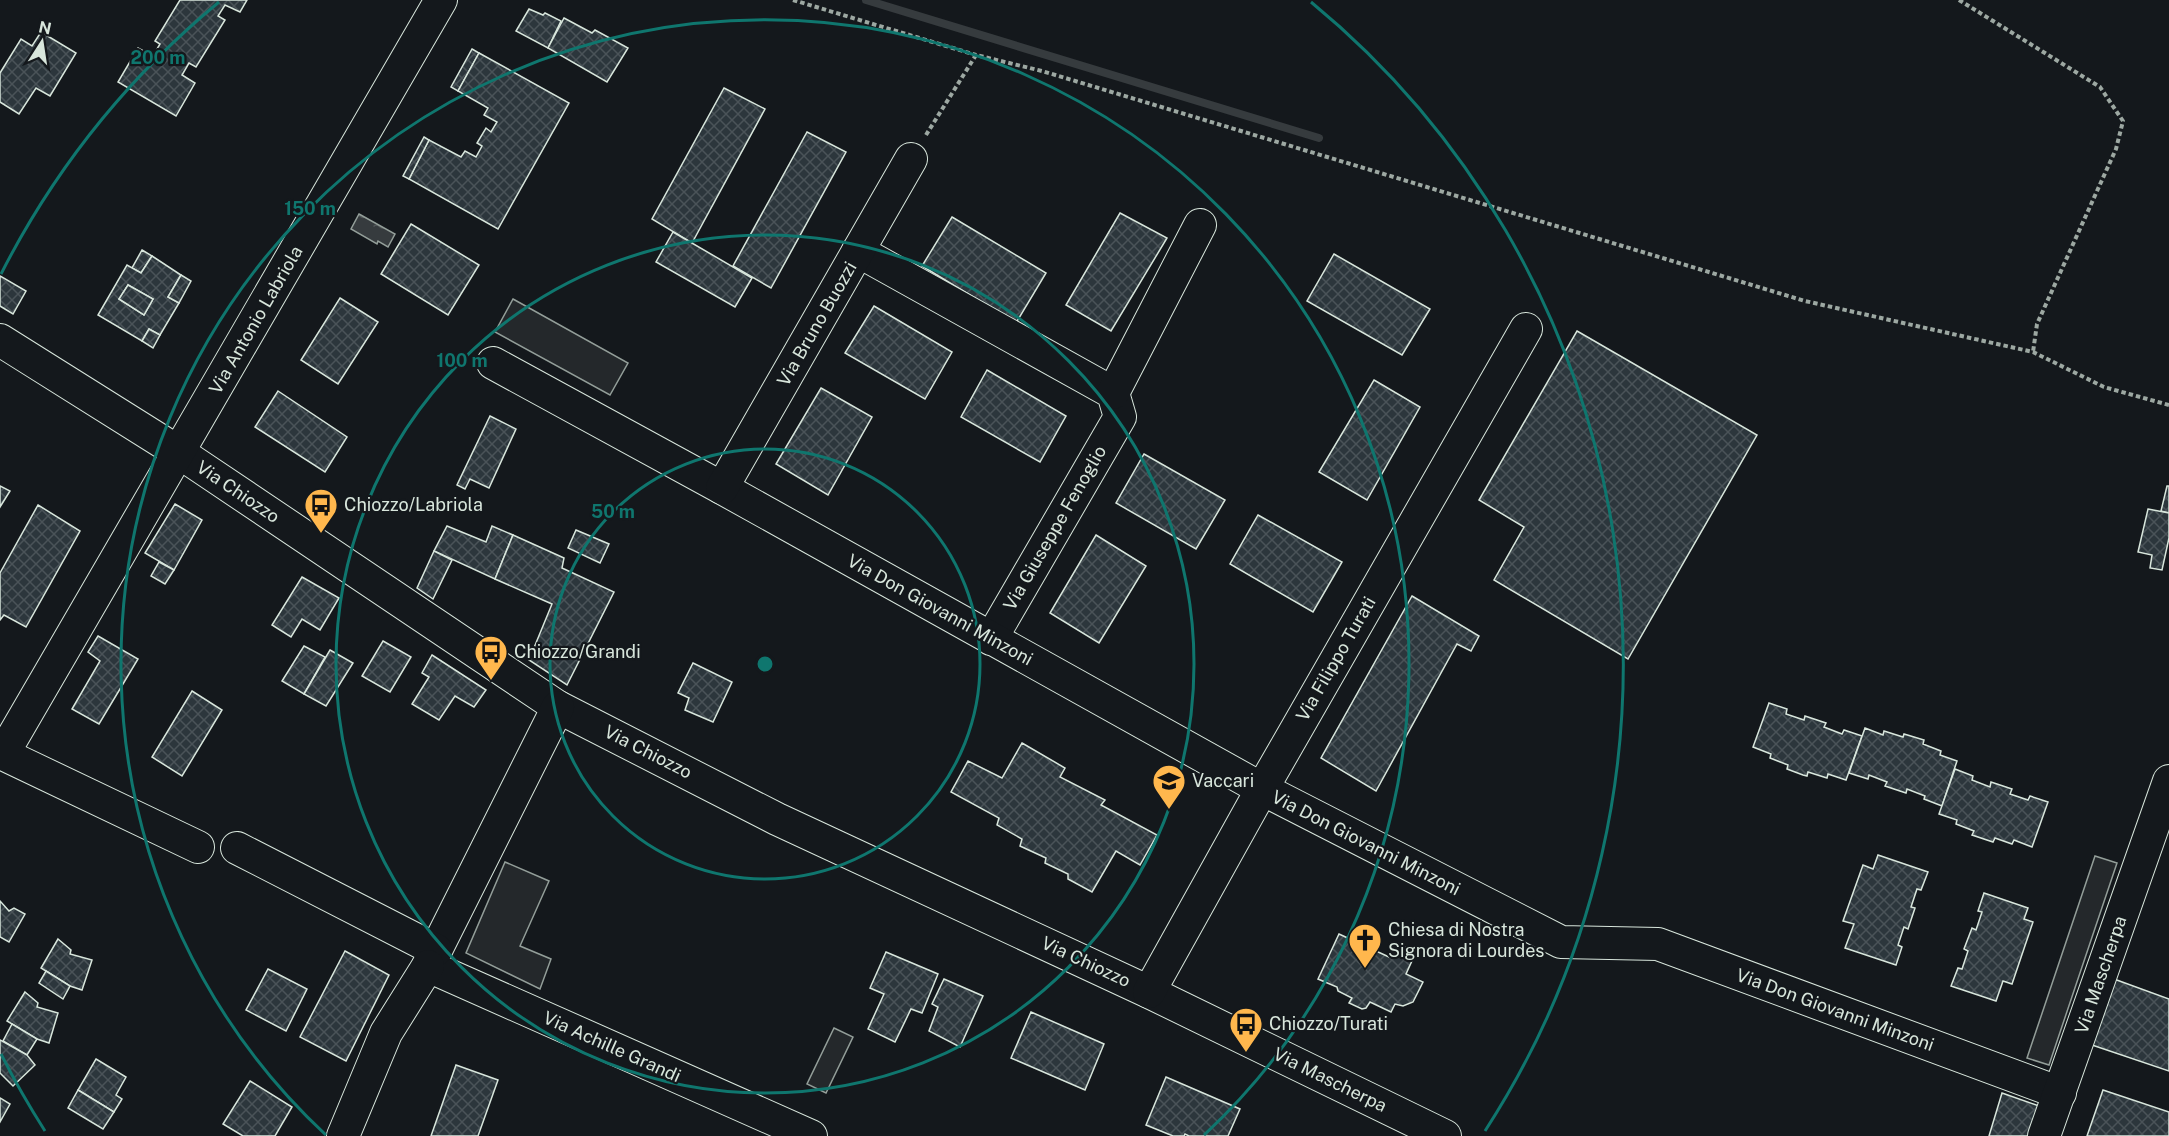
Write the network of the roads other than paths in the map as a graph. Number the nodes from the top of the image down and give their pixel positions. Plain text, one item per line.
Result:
1 (441, 0) edge
2 (911, 159) road end
3 (1200, 225) dead end
4 (858, 251) junction
5 (1526, 329) dead end
6 (0, 340) edge
7 (493, 363) dead end
8 (1116, 405) junction
9 (180, 453) junction
10 (722, 488) junction
11 (991, 639) junction
12 (558, 706) junction
13 (2169, 781) edge
14 (1262, 789) junction
15 (198, 847) dead end
16 (237, 848) dead end
17 (2156, 858) edge
18 (432, 958) junction
19 (1149, 992) junction
20 (2060, 1093) junction
21 (343, 1136) edge
22 (811, 1136) edge
23 (1445, 1136) edge
24 (2044, 1136) edge

1 - 9 street, Via Antonio Labriola
2 - 4 street, Via Bruno Buozzi
3 - 8 street, Via Giuseppe Fenoglio
4 - 8 street
4 - 10 street, Via Bruno Buozzi
5 - 14 street, Via Filippo Turati
6 - 9 street, Via Chiozzo
7 - 10 street, Via Don Giovanni Minzoni
8 - 11 street, Via Giuseppe Fenoglio
9 - 12 street, Via Chiozzo
9 - 15 street, Via Chiozzo
10 - 11 street, Via Don Giovanni Minzoni
11 - 14 street, Via Don Giovanni Minzoni
12 - 18 street
12 - 19 street, Via Chiozzo
13 - 17 street, Via Mascherpa
14 - 19 street, Via Filippo Turati
14 - 20 street, Via Don Giovanni Minzoni
16 - 18 street, Via Achille Grandi
17 - 20 street, Via Mascherpa
18 - 21 street
18 - 22 street, Via Achille Grandi
19 - 23 street, Via Mascherpa
20 - 24 street, Via Mascherpa

